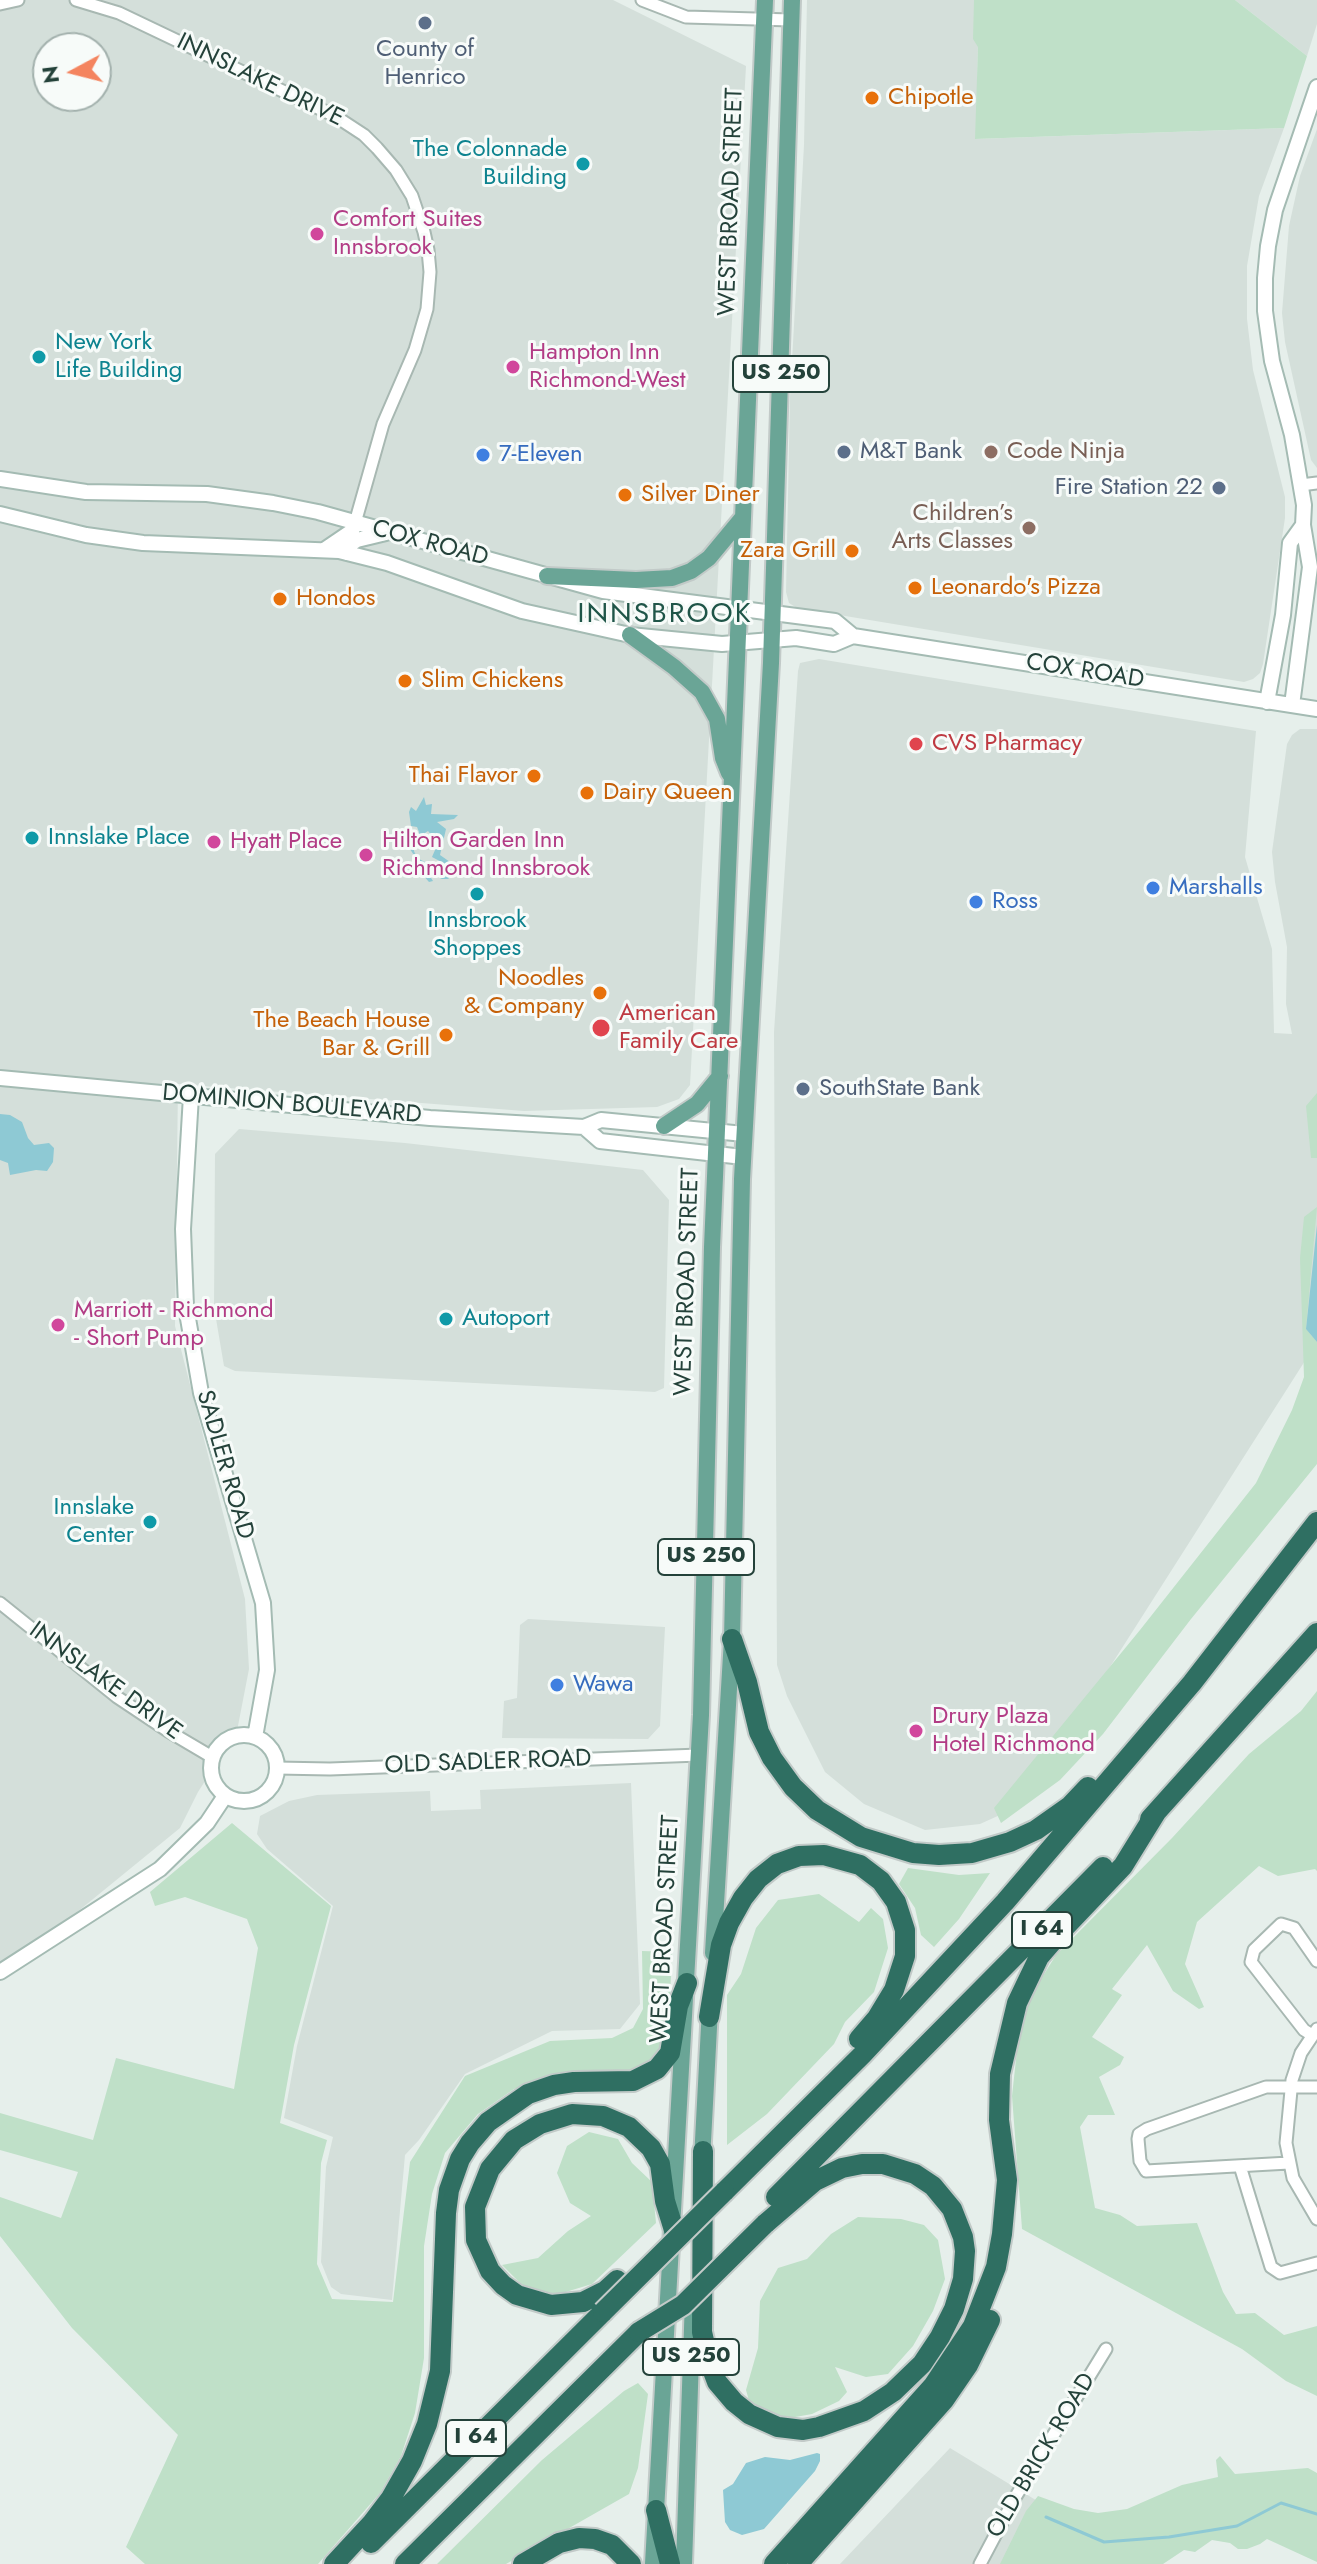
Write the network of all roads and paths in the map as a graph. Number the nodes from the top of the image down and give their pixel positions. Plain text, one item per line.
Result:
1 (18, 0) edge
2 (76, 0) edge
3 (642, 0) edge
4 (765, 0) edge
5 (792, 0) edge
6 (0, 4) edge
7 (764, 19) junction
8 (791, 20) junction
9 (1317, 87) edge
10 (0, 479) edge
11 (1317, 483) edge
12 (1301, 485) junction
13 (0, 514) edge
14 (743, 517) junction
15 (355, 523) junction
16 (1303, 525) junction
17 (391, 532) junction
18 (324, 550) junction
19 (347, 553) junction
20 (547, 576) junction
21 (739, 608) junction
22 (773, 612) junction
23 (630, 635) junction
24 (853, 636) junction
25 (772, 640) junction
26 (738, 643) junction
27 (1267, 702) junction
28 (1292, 705) junction
29 (1317, 709) edge
30 (732, 783) junction
31 (720, 1076) junction
32 (0, 1078) edge
33 (191, 1096) junction
34 (664, 1126) junction
35 (584, 1127) junction
36 (717, 1132) junction
37 (744, 1134) junction
38 (716, 1153) junction
39 (743, 1157) junction
40 (1317, 1522) edge
41 (0, 1603) edge
42 (1317, 1633) edge
43 (732, 1639) junction
44 (1192, 1683) junction
45 (255, 1737) junction
46 (699, 1755) junction
47 (212, 1757) junction
48 (277, 1768) junction
49 (225, 1796) junction
50 (1157, 1811) junction
51 (1317, 1961) edge
52 (0, 1972) edge
53 (687, 1983) junction
54 (709, 2017) junction
55 (1314, 2032) edge
56 (1291, 2086) junction
57 (1317, 2087) edge
58 (787, 2131) junction
59 (703, 2151) junction
60 (1289, 2163) junction
61 (1240, 2166) junction
62 (1007, 2180) junction
63 (724, 2192) junction
64 (1317, 2219) edge
65 (760, 2220) junction
66 (674, 2230) junction
67 (1317, 2263) edge
68 (1106, 2349) dead end
69 (656, 2510) junction
70 (334, 2564) edge
71 (350, 2564) edge
72 (405, 2564) edge
73 (523, 2564) edge
74 (631, 2564) edge
75 (653, 2564) edge
76 (670, 2564) edge
77 (684, 2564) edge
78 (774, 2564) edge
79 (798, 2564) edge
80 (980, 2564) edge

1 - 6 street
2 - 15 street, INNSLAKE DRIVE
3 - 7 street
4 - 7 main road, WEST BROAD STREET / US 250
5 - 8 main road, WEST BROAD STREET / US 250
7 - 8 street
7 - 14 main road, WEST BROAD STREET / US 250
8 - 22 main road, WEST BROAD STREET / US 250
9 - 12 street
10 - 15 street, COX ROAD
11 - 12 street
12 - 16 street
13 - 18 street, COX ROAD
14 - 20 main road
14 - 21 main road, WEST BROAD STREET / US 250
15 - 17 street, COX ROAD
15 - 18 street
16 - 27 street
16 - 28 street
17 - 19 street
17 - 20 street, COX ROAD
18 - 19 street, COX ROAD
19 - 23 street, COX ROAD
20 - 21 street, COX ROAD
21 - 22 street, COX ROAD
21 - 26 main road, WEST BROAD STREET / US 250
22 - 24 street, COX ROAD
22 - 25 main road, WEST BROAD STREET / US 250
23 - 26 street, COX ROAD
23 - 30 main road
24 - 25 street, COX ROAD
24 - 27 street, COX ROAD
25 - 26 street, COX ROAD
25 - 37 main road, WEST BROAD STREET / US 250
26 - 30 main road, WEST BROAD STREET / US 250
27 - 28 street, COX ROAD
28 - 29 street, COX ROAD
30 - 31 main road, WEST BROAD STREET / US 250
31 - 34 main road
31 - 36 main road, WEST BROAD STREET / US 250
32 - 33 street, DOMINION BOULEVARD
33 - 35 street, DOMINION BOULEVARD
33 - 45 street, SADLER ROAD
34 - 35 street, DOMINION BOULEVARD
34 - 36 street, DOMINION BOULEVARD
35 - 38 street, DOMINION BOULEVARD
36 - 37 street, DOMINION BOULEVARD
36 - 38 main road, WEST BROAD STREET / US 250
37 - 39 main road, WEST BROAD STREET / US 250
38 - 39 street, DOMINION BOULEVARD
38 - 46 main road, WEST BROAD STREET / US 250
39 - 43 main road, WEST BROAD STREET / US 250
40 - 44 highway, I 64
41 - 47 street, INNSLAKE DRIVE
42 - 50 highway, I 64
43 - 44 highway
43 - 54 main road, WEST BROAD STREET / US 250
44 - 58 highway, I 64
45 - 47 street
45 - 48 street
46 - 48 street, OLD SADLER ROAD
46 - 53 main road, WEST BROAD STREET / US 250
47 - 49 street
48 - 49 street
49 - 52 street
50 - 62 highway
50 - 65 highway, I 64
51 - 55 street
53 - 66 main road, WEST BROAD STREET / US 250
53 - 70 highway
54 - 58 highway
54 - 59 main road, WEST BROAD STREET / US 250
55 - 56 street
56 - 57 street
56 - 60 street
56 - 61 street
58 - 63 highway, I 64
59 - 65 highway
59 - 77 main road, WEST BROAD STREET / US 250
60 - 61 street
60 - 64 street
61 - 67 street
62 - 78 highway
62 - 79 highway
63 - 66 highway, bridge
63 - 71 highway, I 64, bridge
65 - 72 highway, I 64, bridge
66 - 69 main road, WEST BROAD STREET / US 250
68 - 80 street, OLD BRICK ROAD
69 - 75 main road, WEST BROAD STREET / US 250
69 - 76 highway
73 - 74 highway

